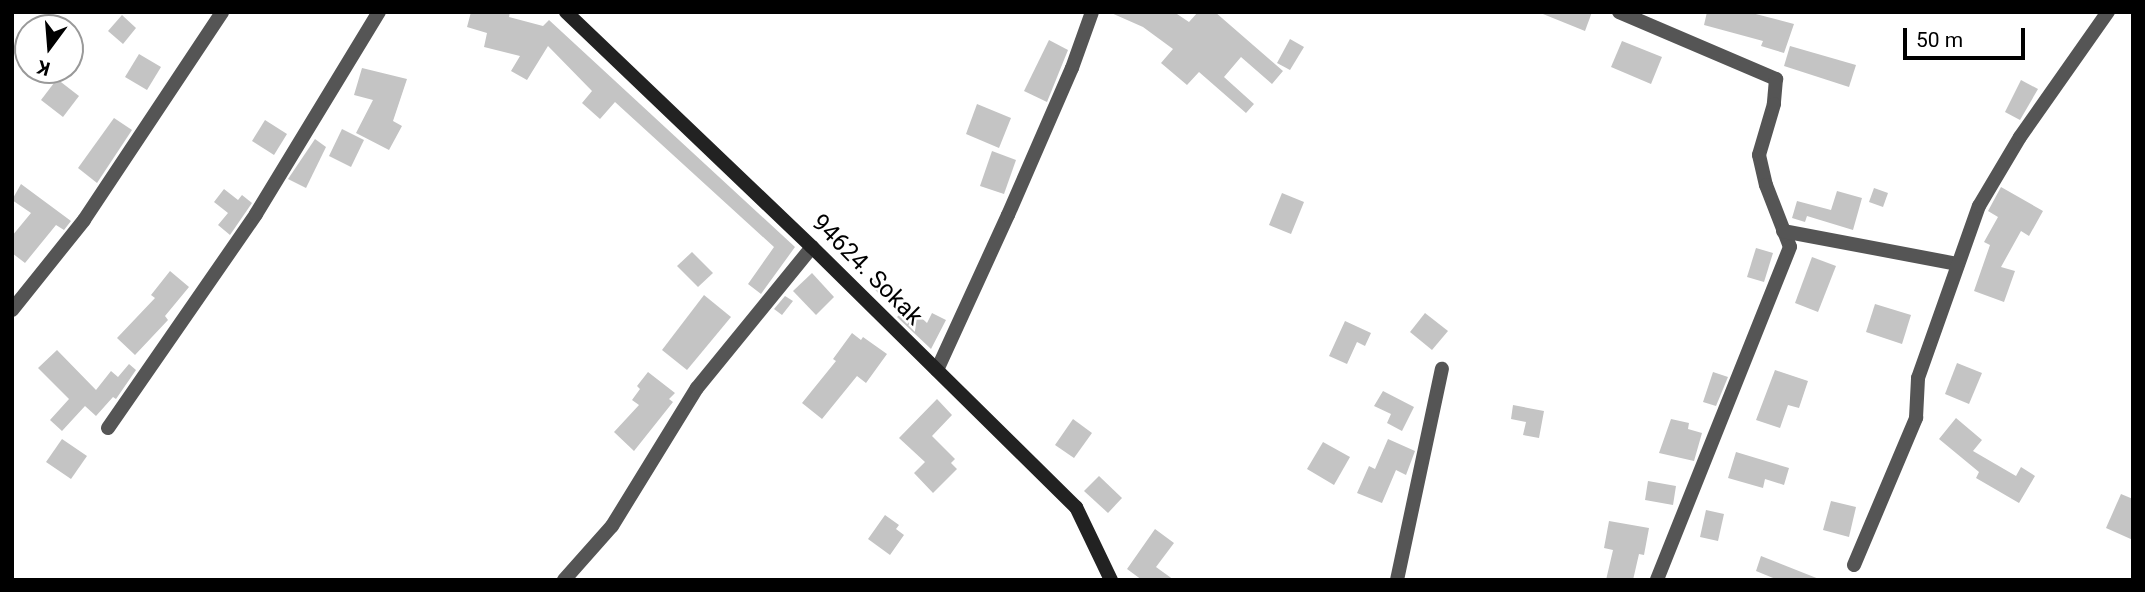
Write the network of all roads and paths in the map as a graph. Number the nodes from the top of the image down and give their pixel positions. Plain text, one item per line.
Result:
1 (222, 12) edge
2 (379, 12) edge
3 (566, 12) edge
4 (1092, 12) edge
5 (1619, 12) edge
6 (2108, 12) edge
7 (1783, 231) junction
8 (812, 247) junction
9 (1958, 264) junction
10 (12, 310) edge
11 (1442, 369) dead end
12 (937, 370) junction
13 (108, 428) dead end
14 (1854, 565) dead end
15 (564, 580) edge
16 (1111, 580) edge
17 (1397, 580) edge
18 (1657, 580) edge

1 - 10 street
2 - 13 street
3 - 8 street, 94624. Sokak
4 - 12 street
5 - 7 street
6 - 9 street
7 - 9 street
7 - 18 street
8 - 12 street, 94624. Sokak
8 - 15 street
9 - 14 street
11 - 17 street
12 - 16 street, 94624. Sokak

